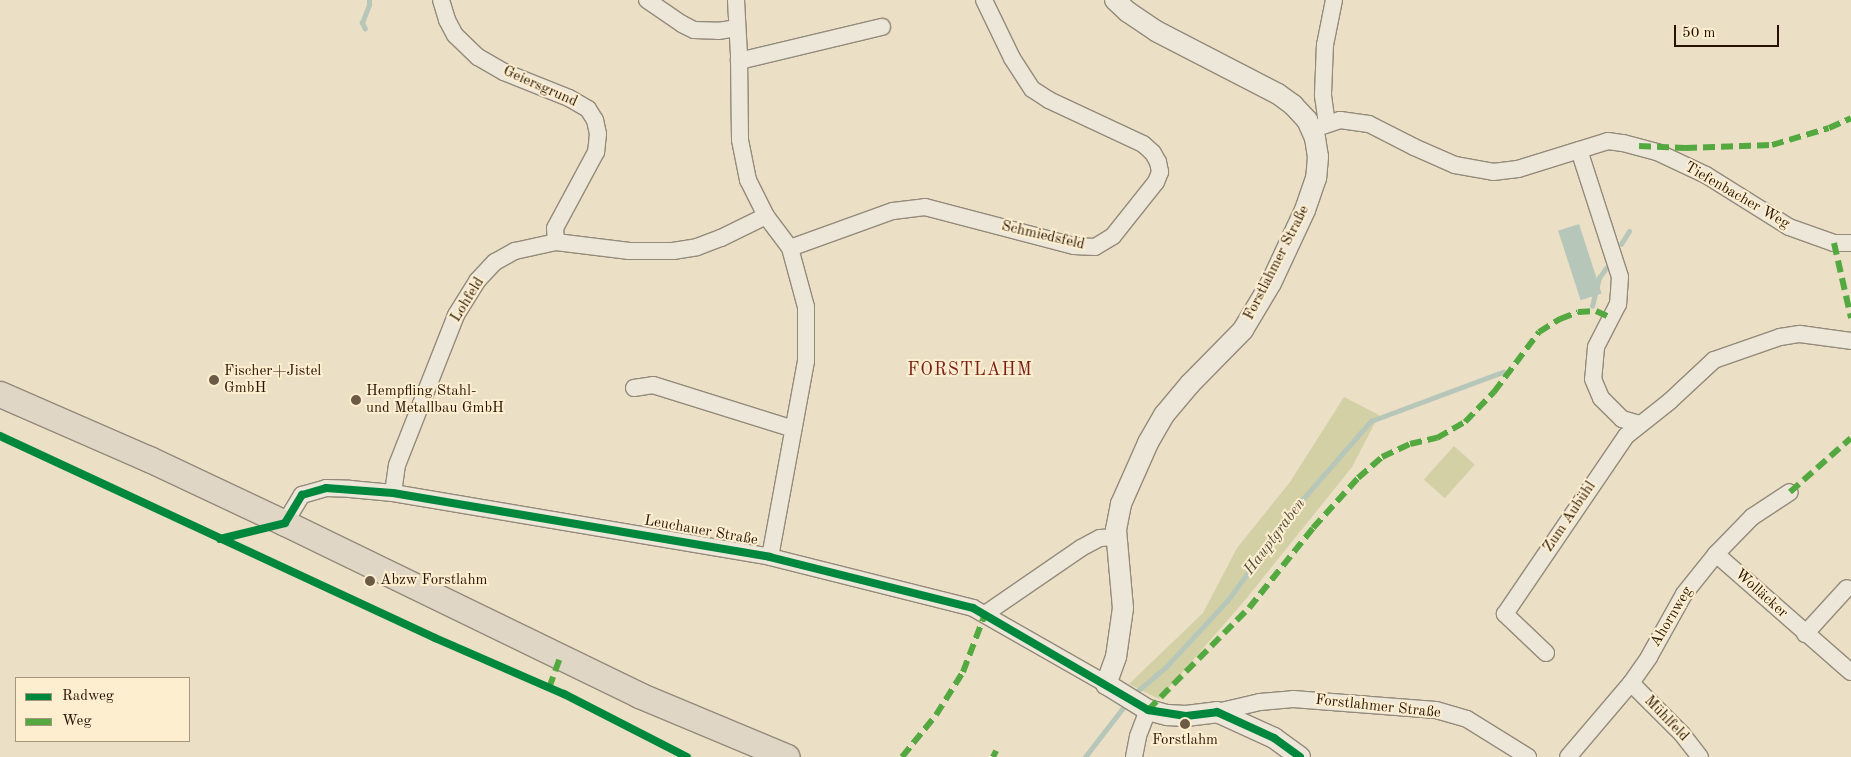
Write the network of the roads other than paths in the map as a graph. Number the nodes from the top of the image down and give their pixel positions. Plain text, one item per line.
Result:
1 (441, 0) edge
2 (647, 0) edge
3 (736, 0) edge
4 (984, 0) edge
5 (1114, 0) edge
6 (1334, 0) edge
7 (882, 27) dead end
8 (737, 28) junction
9 (740, 61) junction
10 (1319, 127) junction
11 (1579, 150) junction
12 (766, 216) junction
13 (556, 242) junction
14 (1851, 243) edge
15 (790, 248) junction
16 (1851, 341) edge
17 (634, 388) dead end
18 (0, 394) edge
19 (1640, 424) junction
20 (794, 429) junction
21 (1790, 492) dead end
22 (393, 493) junction
23 (285, 523) junction
24 (1117, 536) junction
25 (1716, 554) junction
26 (770, 557) junction
27 (1847, 588) dead end
28 (985, 614) junction
29 (1805, 634) junction
30 (1546, 652) dead end
31 (1851, 672) edge
32 (1631, 683) junction
33 (1106, 684) junction
34 (1148, 710) junction
35 (1217, 712) junction
36 (788, 757) edge
37 (1134, 757) edge
38 (1300, 757) edge
39 (1528, 757) edge
40 (1568, 757) edge
41 (1700, 757) edge

1 - 13 street, Geiersgrund
2 - 8 street
3 - 8 street
4 - 15 street, Schmiedsfeld
5 - 10 street, Forstlahmer Straße
6 - 10 street
7 - 9 street
8 - 9 street
9 - 12 street
10 - 11 street, Tiefenbacher Weg
10 - 24 street, Forstlahmer Straße
11 - 14 street, Tiefenbacher Weg
11 - 19 street
12 - 13 street, Lohfeld
12 - 15 street
13 - 22 street, Lohfeld
15 - 20 street
16 - 19 street, Zum Aubühl
17 - 20 street
18 - 23 main road
19 - 30 street, Zum Aubühl
20 - 26 street
21 - 25 street, Ahornweg
22 - 23 street, Leuchauer Straße
22 - 26 street, Leuchauer Straße
23 - 36 main road
24 - 28 street
24 - 33 street, Forstlahmer Straße
25 - 29 street, Wolläcker
25 - 32 street, Ahornweg
26 - 28 street, Leuchauer Straße
27 - 29 street
28 - 33 street, Leuchauer Straße
29 - 31 street, Wolläcker
32 - 40 street, Ahornweg
32 - 41 street, Mühlfeld
33 - 34 street, Forstlahmer Straße
34 - 35 street, Forstlahmer Straße
34 - 37 street
35 - 38 street
35 - 39 street, Forstlahmer Straße

